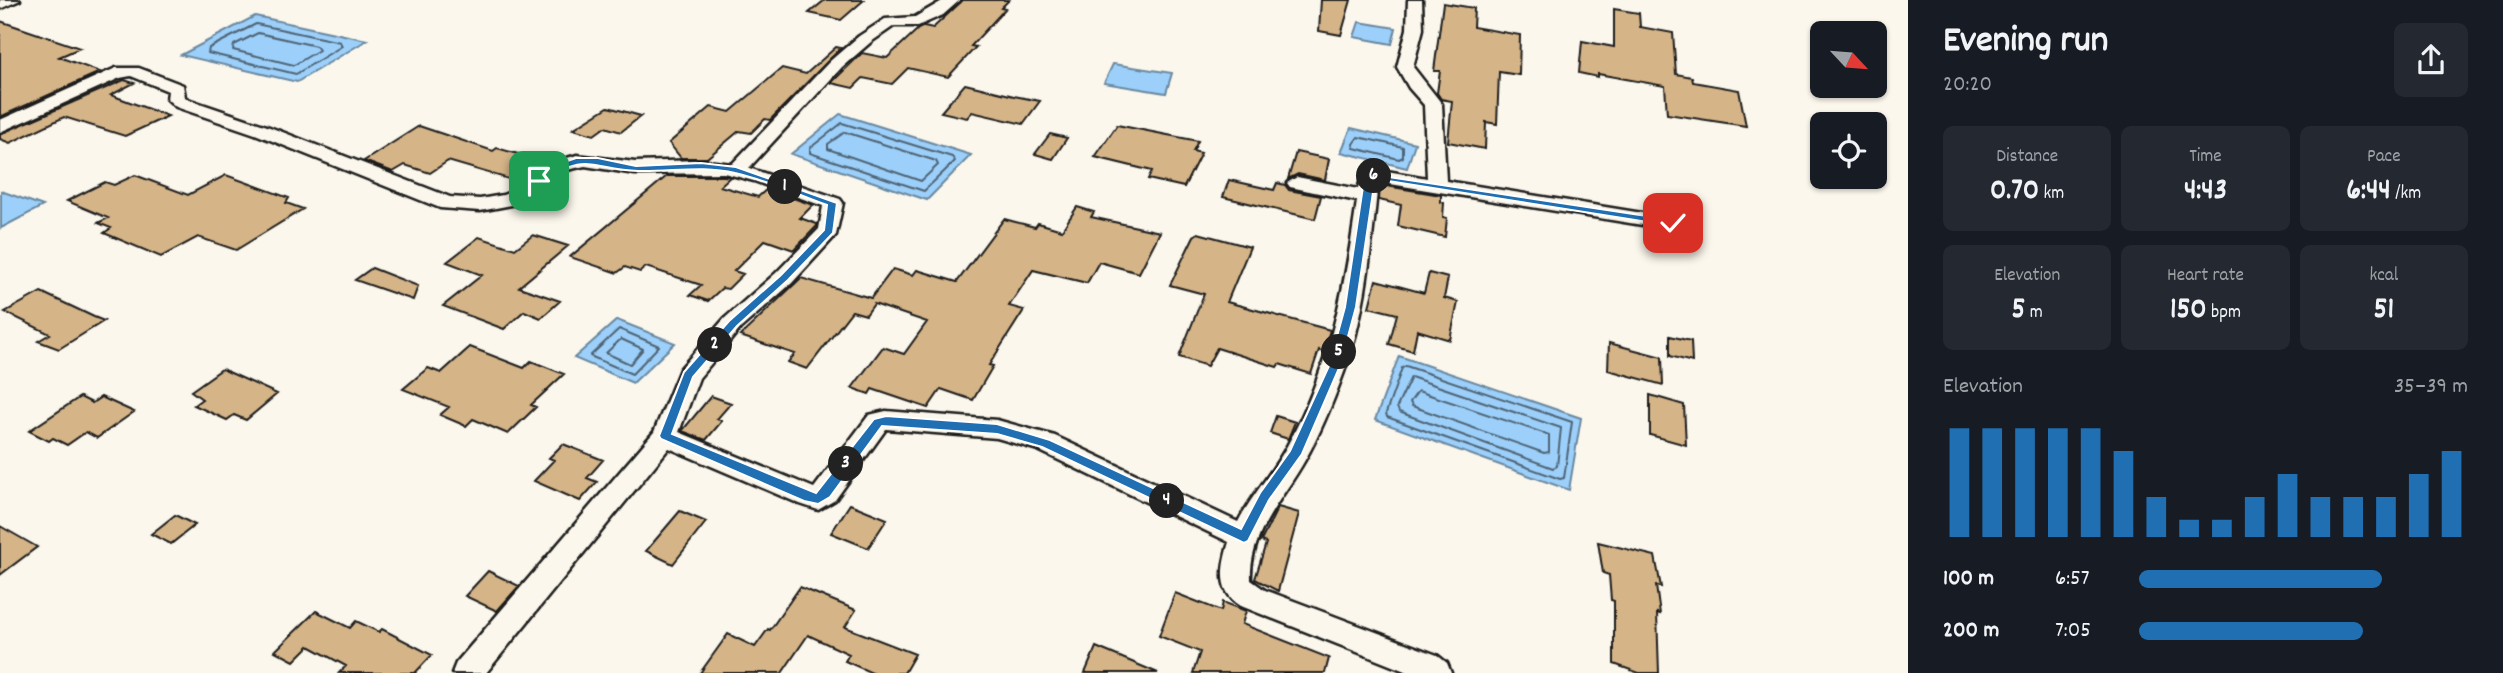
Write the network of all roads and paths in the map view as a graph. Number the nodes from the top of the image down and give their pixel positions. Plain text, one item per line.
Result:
1 (13, 0) edge
2 (953, 0) edge
3 (1415, 0) edge
4 (0, 5) edge
5 (0, 127) edge
6 (736, 170) junction
7 (1297, 183) dead end
8 (1437, 185) junction
9 (1367, 197) junction
10 (1673, 223) dead end
11 (665, 436) junction
12 (1244, 537) junction
13 (467, 673) edge
14 (1436, 673) edge

1 - 4 street
2 - 6 street
3 - 8 street
5 - 6 street
6 - 11 street
7 - 9 street
8 - 9 street
8 - 10 street
9 - 12 street
11 - 12 street
11 - 13 street
12 - 14 street

